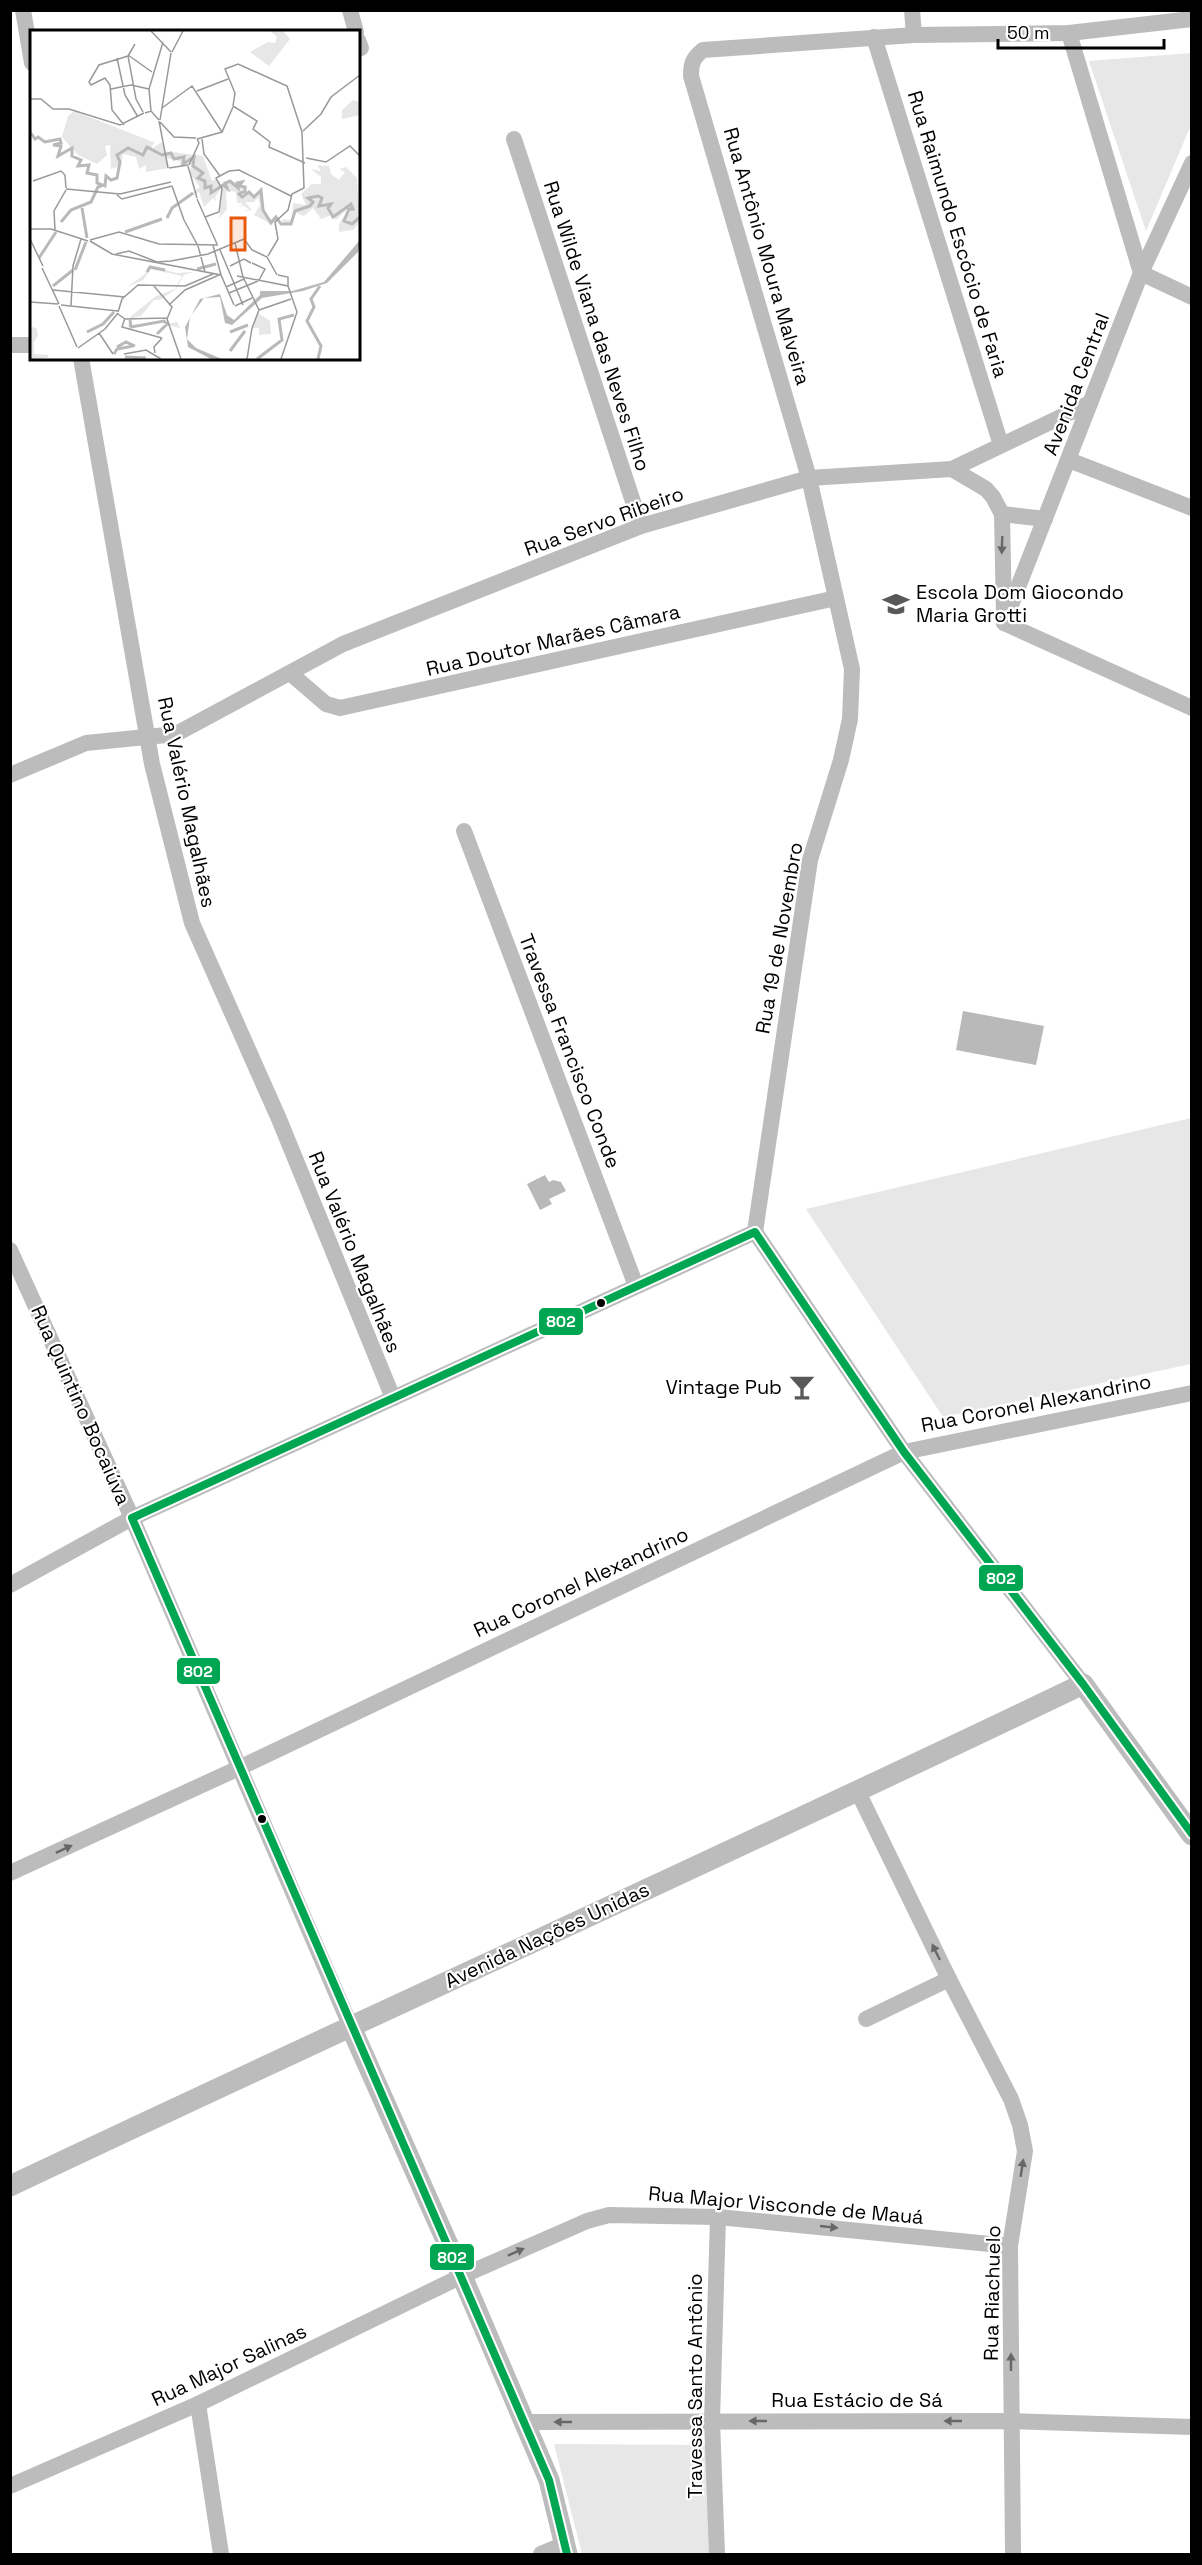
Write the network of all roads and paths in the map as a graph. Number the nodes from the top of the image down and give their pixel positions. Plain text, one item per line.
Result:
1 (23, 10) edge
2 (350, 10) edge
3 (912, 10) edge
4 (1191, 19) edge
5 (355, 30) edge
6 (1069, 33) junction
7 (914, 35) junction
8 (874, 37) junction
9 (30, 51) edge
10 (514, 139) dead end
11 (1191, 163) edge
12 (1141, 273) junction
13 (1191, 297) edge
14 (10, 345) edge
15 (30, 345) edge
16 (81, 360) edge
17 (1090, 403) junction
18 (1001, 445) junction
19 (1069, 460) junction
20 (952, 469) junction
21 (809, 478) junction
22 (1191, 508) edge
23 (1002, 514) junction
24 (1045, 519) junction
25 (641, 526) junction
26 (836, 598) junction
27 (1004, 623) junction
28 (290, 673) junction
29 (1191, 708) edge
30 (149, 737) junction
31 (10, 775) edge
32 (464, 831) dead end
33 (755, 1232) junction
34 (10, 1250) edge
35 (636, 1286) junction
36 (1191, 1393) edge
37 (393, 1398) junction
38 (904, 1452) junction
39 (132, 1518) junction
40 (10, 1585) edge
41 (1083, 1684) junction
42 (238, 1768) junction
43 (858, 1792) junction
44 (1191, 1835) edge
45 (10, 1873) edge
46 (949, 1979) junction
47 (866, 2019) dead end
48 (350, 2025) junction
49 (10, 2186) edge
50 (718, 2217) junction
51 (1010, 2246) junction
52 (462, 2276) junction
53 (198, 2404) junction
54 (712, 2421) junction
55 (1011, 2421) junction
56 (523, 2422) junction
57 (1191, 2427) edge
58 (10, 2486) edge
59 (566, 2549) edge
60 (220, 2554) edge
61 (541, 2554) edge
62 (717, 2554) edge
63 (1013, 2554) edge

1 - 9 street
2 - 5 street
3 - 7 street
4 - 6 street
6 - 7 street
6 - 12 street
7 - 8 street
8 - 18 street, Rua Raimundo Escócio de Faria
8 - 21 street, Rua Antônio Moura Malveira
10 - 25 street, Rua Wilde Viana das Neves Filho
11 - 12 street, Avenida Central
12 - 13 street
12 - 17 street, Avenida Central
14 - 15 street
16 - 30 street, Rua Valério Magalhães
17 - 18 street, Rua Servo Ribeiro
17 - 19 street, Avenida Central
18 - 20 street, Rua Servo Ribeiro
19 - 22 street
19 - 24 street, Avenida Central
20 - 21 street, Rua Servo Ribeiro
20 - 23 street
21 - 25 street, Rua Servo Ribeiro
21 - 26 street, Rua 19 de Novembro
23 - 24 street
23 -> 27 street
24 - 27 street, Avenida Central
25 - 28 street, Rua Servo Ribeiro
26 - 28 street, Rua Doutor Marães Câmara
26 - 33 street, Rua 19 de Novembro
27 - 29 street
28 - 30 street, Rua Servo Ribeiro
30 - 31 street, Rua Servo Ribeiro
30 - 37 street, Rua Valério Magalhães
32 - 35 street, Travessa Francisco Conde
33 - 35 street
33 - 38 street
34 - 39 street, Rua Quintino Bocaiúva
35 - 37 street
36 - 38 street, Rua Coronel Alexandrino
37 - 39 street
38 - 41 street
38 - 42 street, Rua Coronel Alexandrino
39 - 40 street
39 - 42 street, Rua Quintino Bocaiúva
41 - 43 street, Avenida Nações Unidas
41 - 44 street
45 -> 42 street, Rua Coronel Alexandrino
42 - 48 street, Rua Quintino Bocaiúva
46 -> 43 street, Rua Riachuelo
43 - 48 street, Avenida Nações Unidas
46 - 47 street
51 -> 46 street, Rua Riachuelo
48 - 49 street, Avenida Nações Unidas
48 - 52 street, Rua Quintino Bocaiúva
50 -> 51 street, Rua Major Visconde de Mauá
52 -> 50 street, Rua Major Visconde de Mauá
50 - 54 street, Travessa Santo Antônio
55 -> 51 street, Rua Riachuelo
52 - 53 street, Rua Major Salinas
52 - 56 street, Rua Quintino Bocaiúva
53 - 58 street, Rua Major Salinas
53 - 60 street
55 -> 54 street, Rua Estácio de Sá
54 -> 56 street, Rua Estácio de Sá
54 - 62 street, Travessa Santo Antônio
55 - 57 street, Rua Estácio de Sá
55 - 63 street, Rua Riachuelo
56 - 59 street, Rua Quintino Bocaiúva
59 - 61 street

